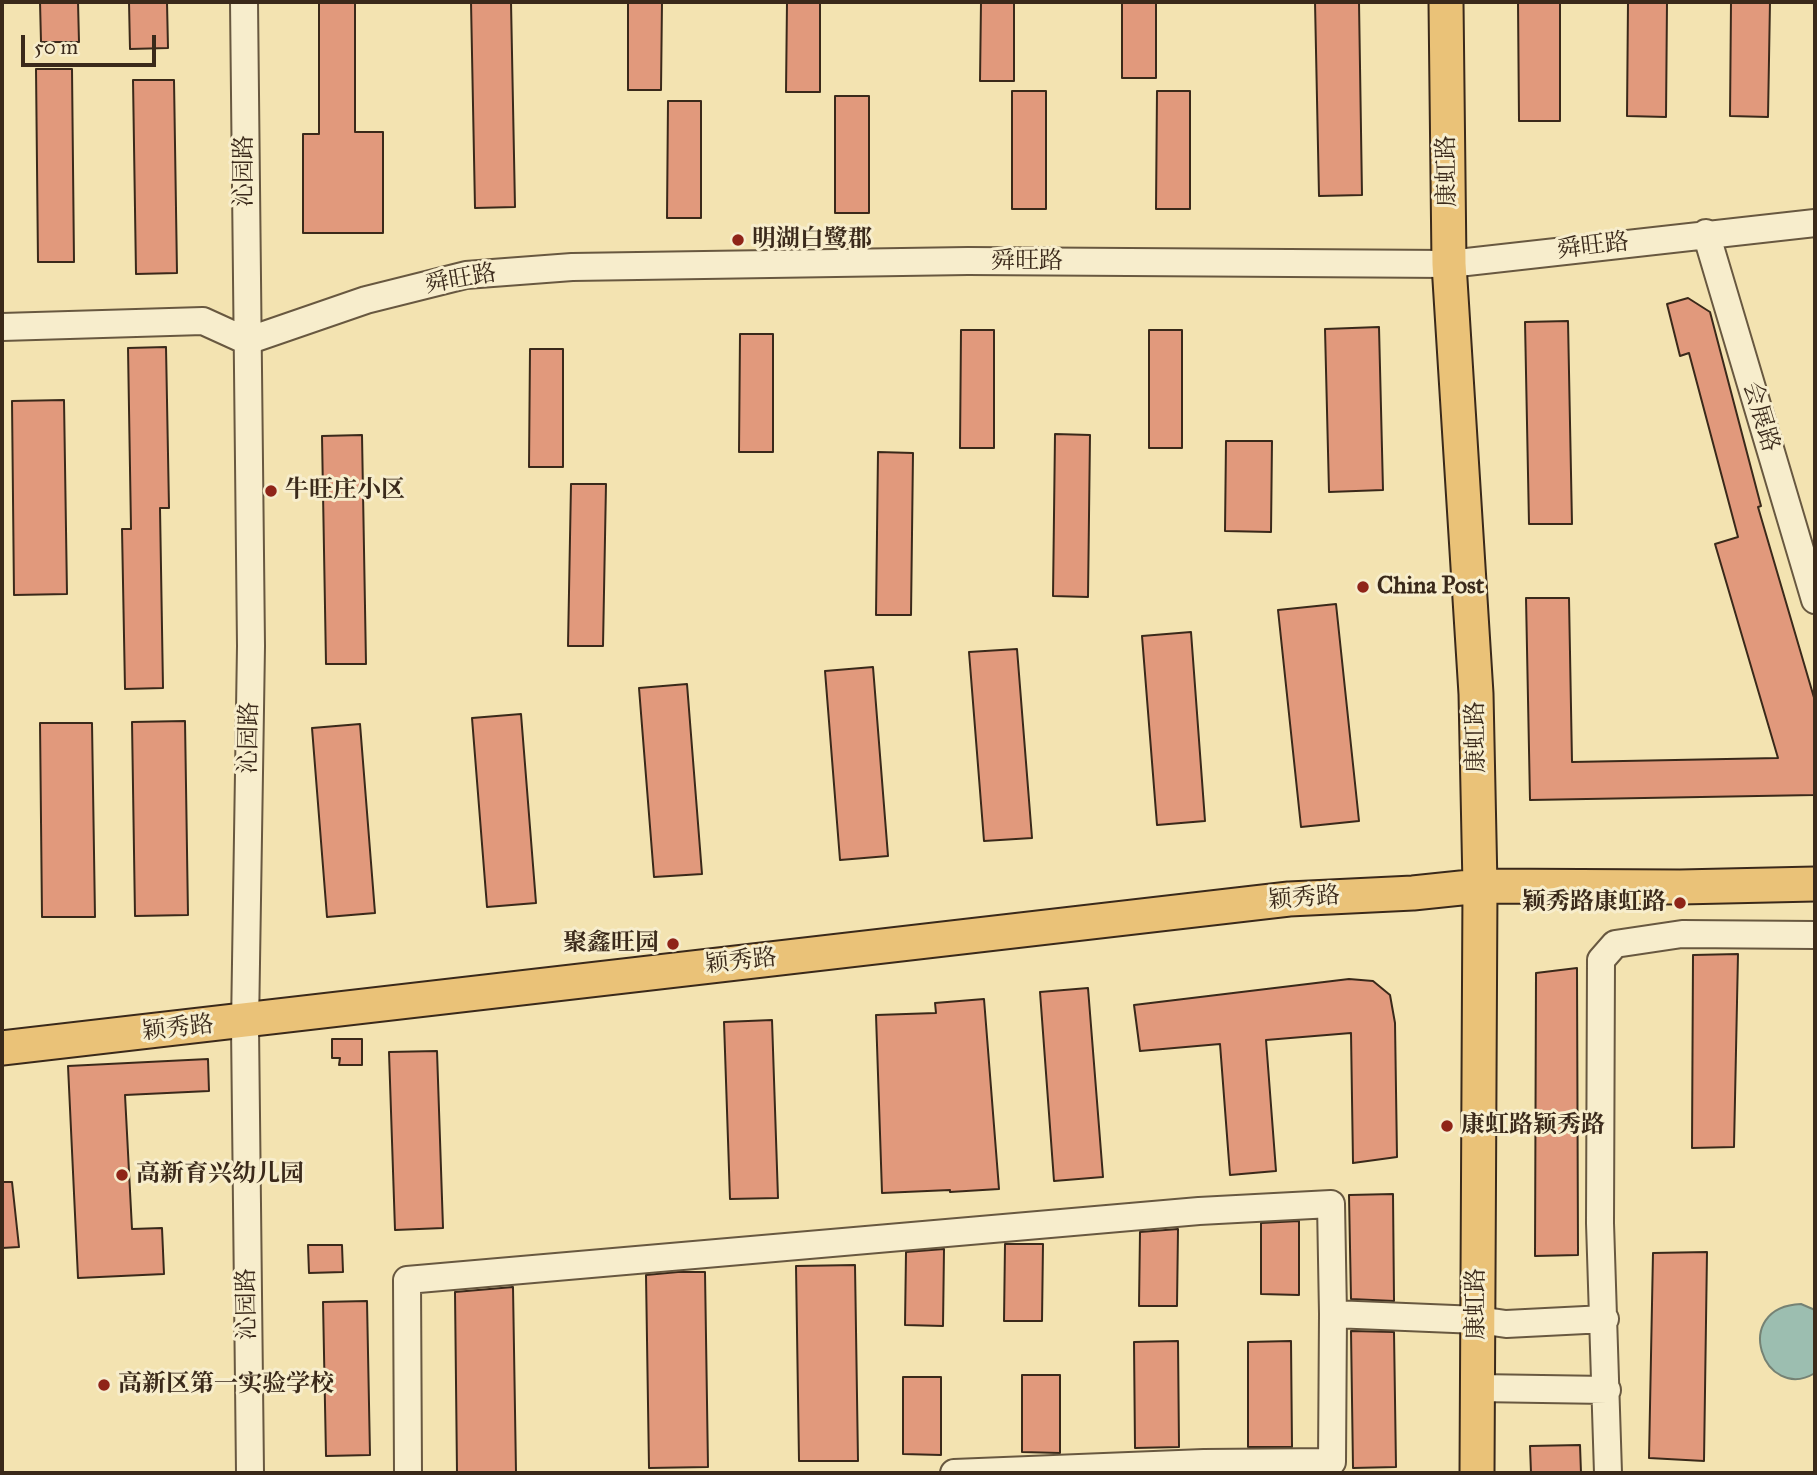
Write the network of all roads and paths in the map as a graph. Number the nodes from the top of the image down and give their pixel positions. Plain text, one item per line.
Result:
1 (244, 2) edge
2 (1446, 2) edge
3 (1815, 223) edge
4 (1706, 233) junction
5 (1449, 264) junction
6 (2, 327) edge
7 (247, 341) junction
8 (1815, 600) edge
9 (1815, 861) edge
10 (1815, 884) edge
11 (1480, 886) junction
12 (1815, 935) edge
13 (246, 1021) junction
14 (2, 1048) edge
15 (1333, 1314) junction
16 (1605, 1319) junction
17 (1478, 1320) junction
18 (1477, 1388) junction
19 (1607, 1390) junction
20 (250, 1473) edge
21 (408, 1473) edge
22 (954, 1473) edge
23 (1477, 1473) edge
24 (1608, 1473) edge

1 - 7 street, 沁园路
2 - 5 main road, 康虹路
3 - 4 street, 舜旺路
4 - 5 street, 舜旺路
4 - 8 street, 会展路
5 - 7 street, 舜旺路
5 - 11 main road, 康虹路
6 - 7 street
7 - 13 street, 沁园路
9 - 11 main road, 颖秀路
10 - 11 main road, 颖秀路
11 - 13 main road, 颖秀路
11 - 17 main road, 康虹路
12 - 16 street
13 - 14 main road, 颖秀路
13 - 20 street, 沁园路
15 - 17 street
15 - 21 street
15 - 22 street
16 - 17 street
16 - 19 street
17 - 18 main road, 康虹路
18 - 19 street
18 - 23 main road, 康虹路
19 - 24 street

